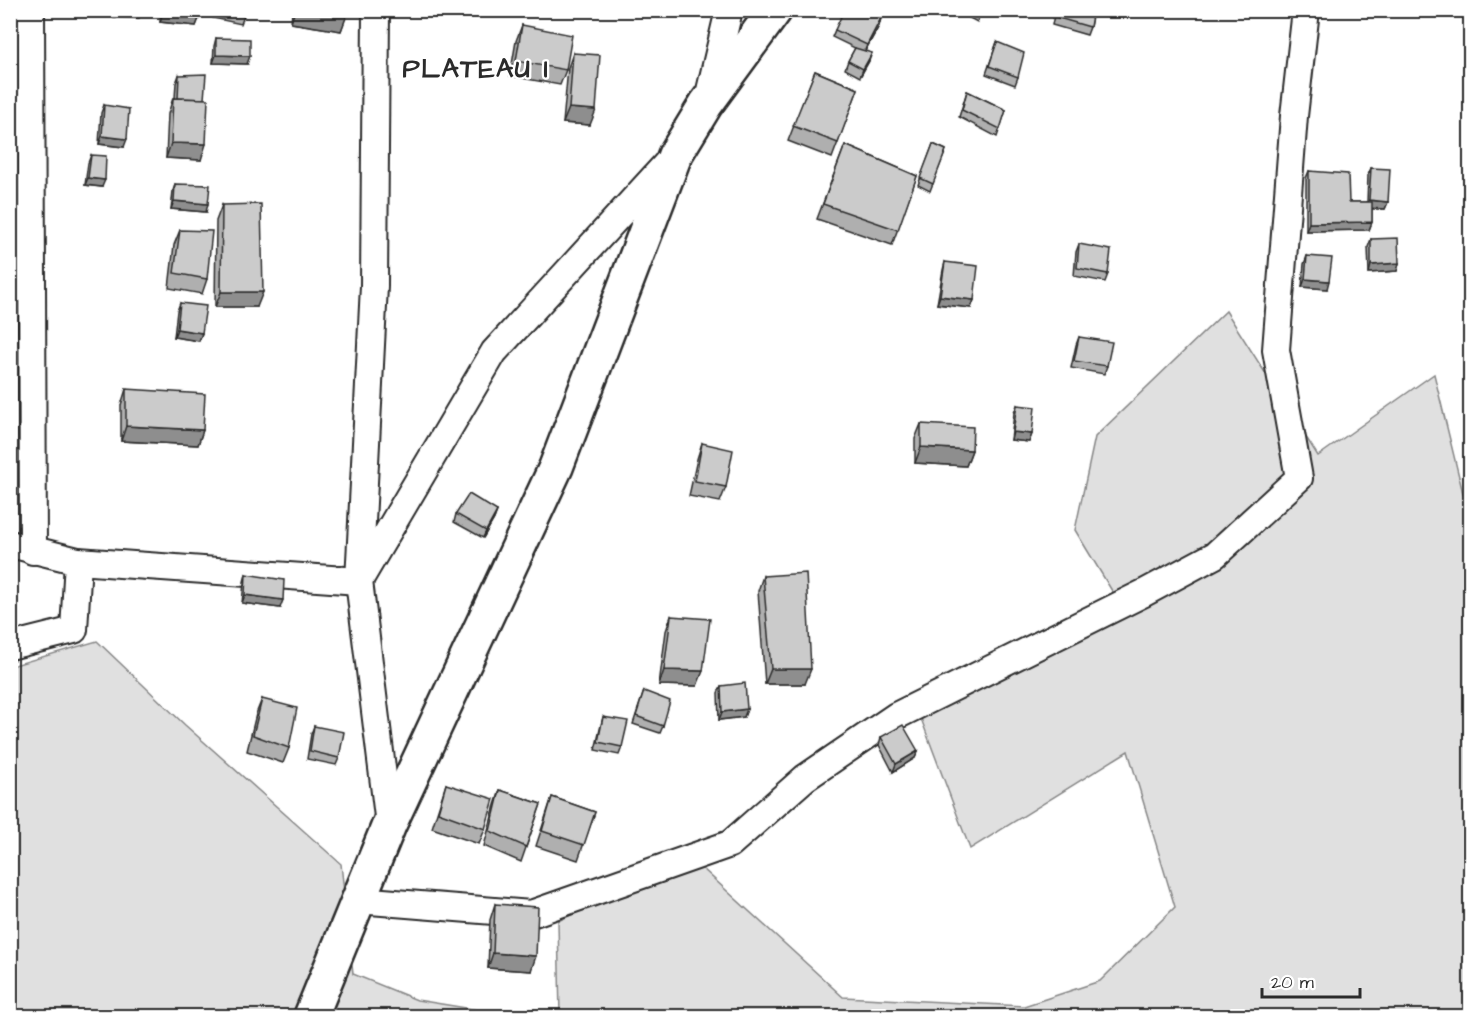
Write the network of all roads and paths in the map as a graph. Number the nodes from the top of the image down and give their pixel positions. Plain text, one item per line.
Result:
1 (31, 10) edge
2 (376, 10) edge
3 (729, 10) edge
4 (775, 10) edge
5 (1306, 10) edge
6 (20, 41) edge
7 (706, 104) junction
8 (675, 155) junction
9 (22, 547) edge
10 (78, 561) junction
11 (359, 581) junction
12 (10, 646) edge
13 (389, 825) junction
14 (358, 900) junction
15 (311, 1017) edge

1 - 6 street
2 - 11 street
3 - 7 street
4 - 7 street
5 - 14 street
6 - 9 street
7 - 8 street
8 - 11 street
8 - 13 street
9 - 10 street
10 - 11 street
10 - 12 street
11 - 13 street
13 - 14 street
14 - 15 street

